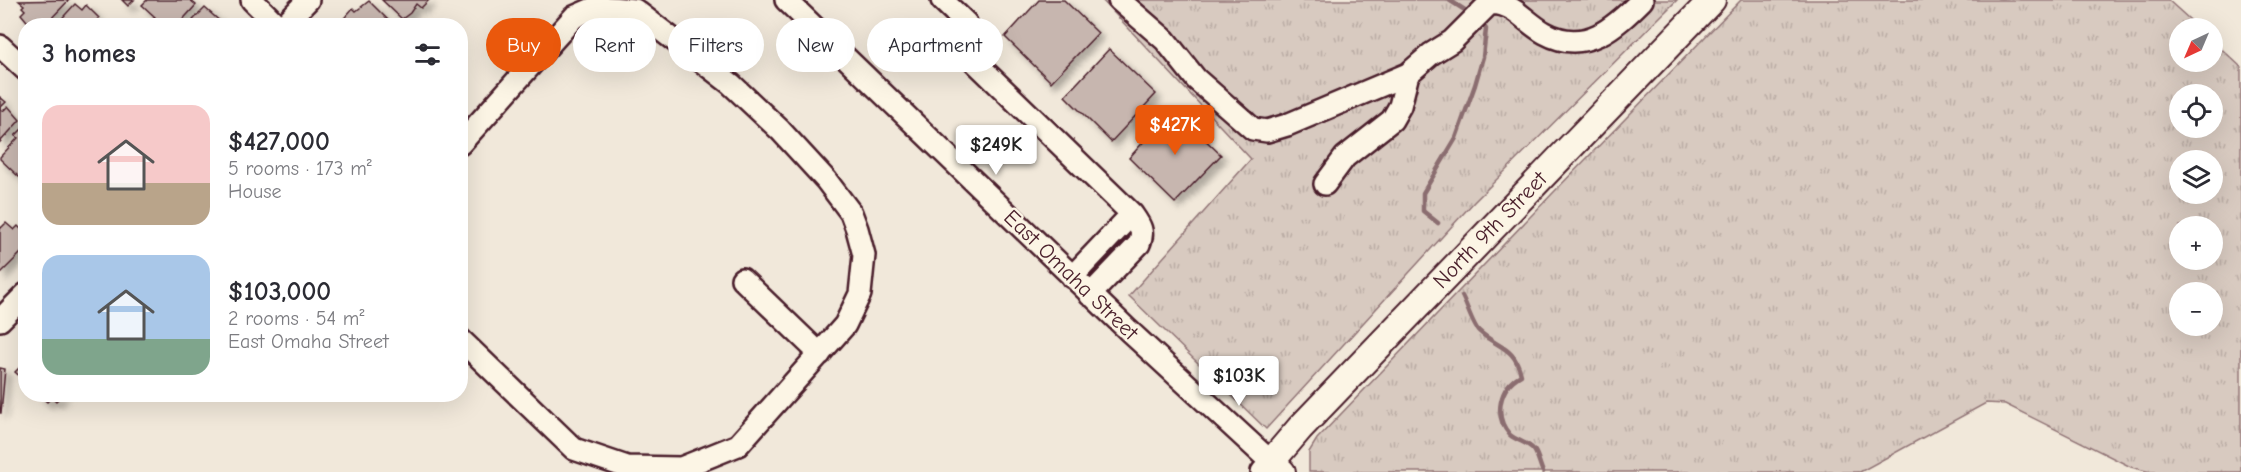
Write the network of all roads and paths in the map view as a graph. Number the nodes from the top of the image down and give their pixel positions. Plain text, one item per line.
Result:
1 (252, 0) edge
2 (308, 0) edge
3 (786, 0) edge
4 (942, 0) edge
5 (1119, 0) edge
6 (1642, 0) edge
7 (1712, 0) edge
8 (1501, 2) edge
9 (638, 5) edge
10 (270, 18) edge
11 (291, 18) edge
12 (0, 46) edge
13 (18, 63) edge
14 (1408, 74) junction
15 (468, 135) edge
16 (1325, 184) dead end
17 (1132, 214) junction
18 (1100, 249) junction
19 (1118, 266) junction
20 (1072, 277) junction
21 (742, 279) dead end
22 (1090, 295) junction
23 (18, 302) edge
24 (0, 320) edge
25 (468, 347) edge
26 (820, 354) junction
27 (1271, 469) edge

1 - 10 street
2 - 11 street
3 - 20 street, East Omaha Street
4 - 17 street
5 - 14 street
6 - 8 street
7 - 27 main road, North 9th Street
8 - 14 street
9 - 15 street
9 - 26 street
12 - 13 street
14 - 16 street
17 - 18 street
17 - 19 street
18 - 19 street
18 - 20 street
19 - 22 street
20 - 22 street, East Omaha Street
21 - 26 street
22 - 27 street, East Omaha Street
23 - 24 street
25 - 26 street

